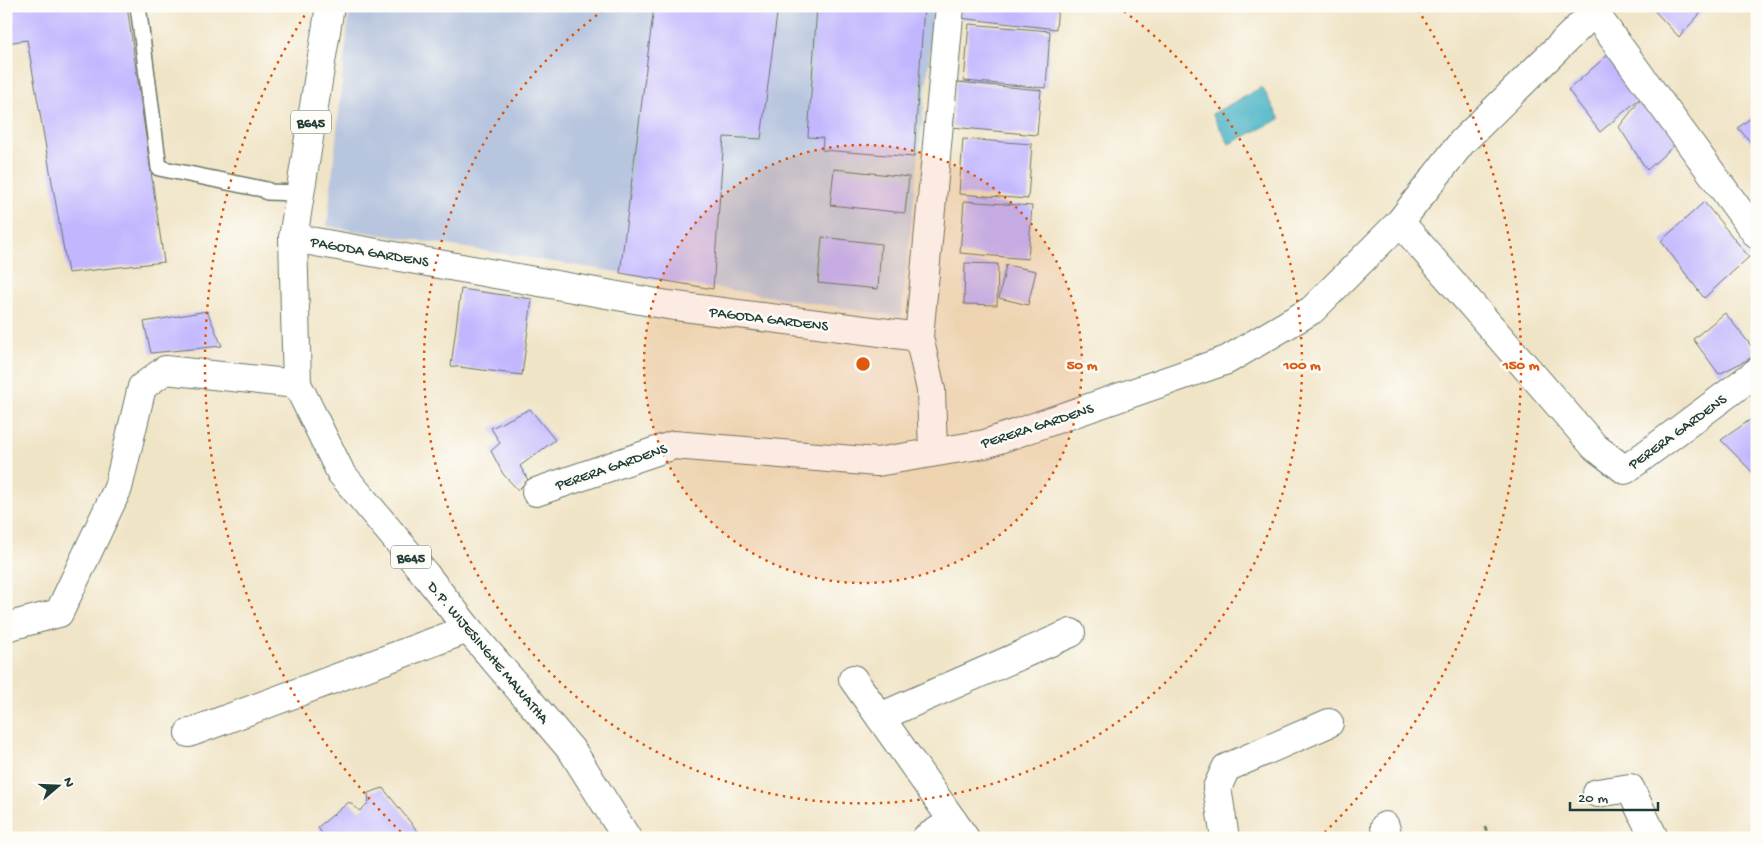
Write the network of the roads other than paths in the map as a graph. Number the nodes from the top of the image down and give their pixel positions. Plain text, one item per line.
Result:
1 (138, 6) edge
2 (330, 6) edge
3 (950, 6) edge
4 (1591, 9) edge
5 (300, 193) junction
6 (1400, 222) junction
7 (1757, 235) edge
8 (293, 238) junction
9 (919, 337) junction
10 (1757, 372) edge
11 (297, 384) junction
12 (933, 452) junction
13 (536, 492) dead end
14 (6, 627) edge
15 (468, 629) junction
16 (1071, 633) dead end
17 (853, 679) dead end
18 (880, 717) junction
19 (1329, 724) dead end
20 (189, 733) dead end
21 (1597, 793) dead end
22 (959, 829) edge
23 (628, 838) edge
24 (926, 838) edge
25 (1225, 838) edge
26 (1654, 838) edge

1 - 5 lane
2 - 5 street, D.P. WIJESINGHE MAWATHA / B645
3 - 9 street
4 - 6 street, PERERA GARDENS
4 - 7 street, PERERA GARDENS
5 - 8 street, D.P. WIJESINGHE MAWATHA / B645
6 - 10 street, PERERA GARDENS
6 - 12 street, PERERA GARDENS
8 - 9 street, PAGODA GARDENS
8 - 11 street, D.P. WIJESINGHE MAWATHA / B645
9 - 12 street
11 - 14 street
11 - 15 street, D.P. WIJESINGHE MAWATHA / B645
12 - 13 street, PERERA GARDENS
15 - 20 street
15 - 23 street, D.P. WIJESINGHE MAWATHA / B645
16 - 18 street
17 - 18 street
18 - 22 street
19 - 25 street
21 - 26 street
22 - 24 street

